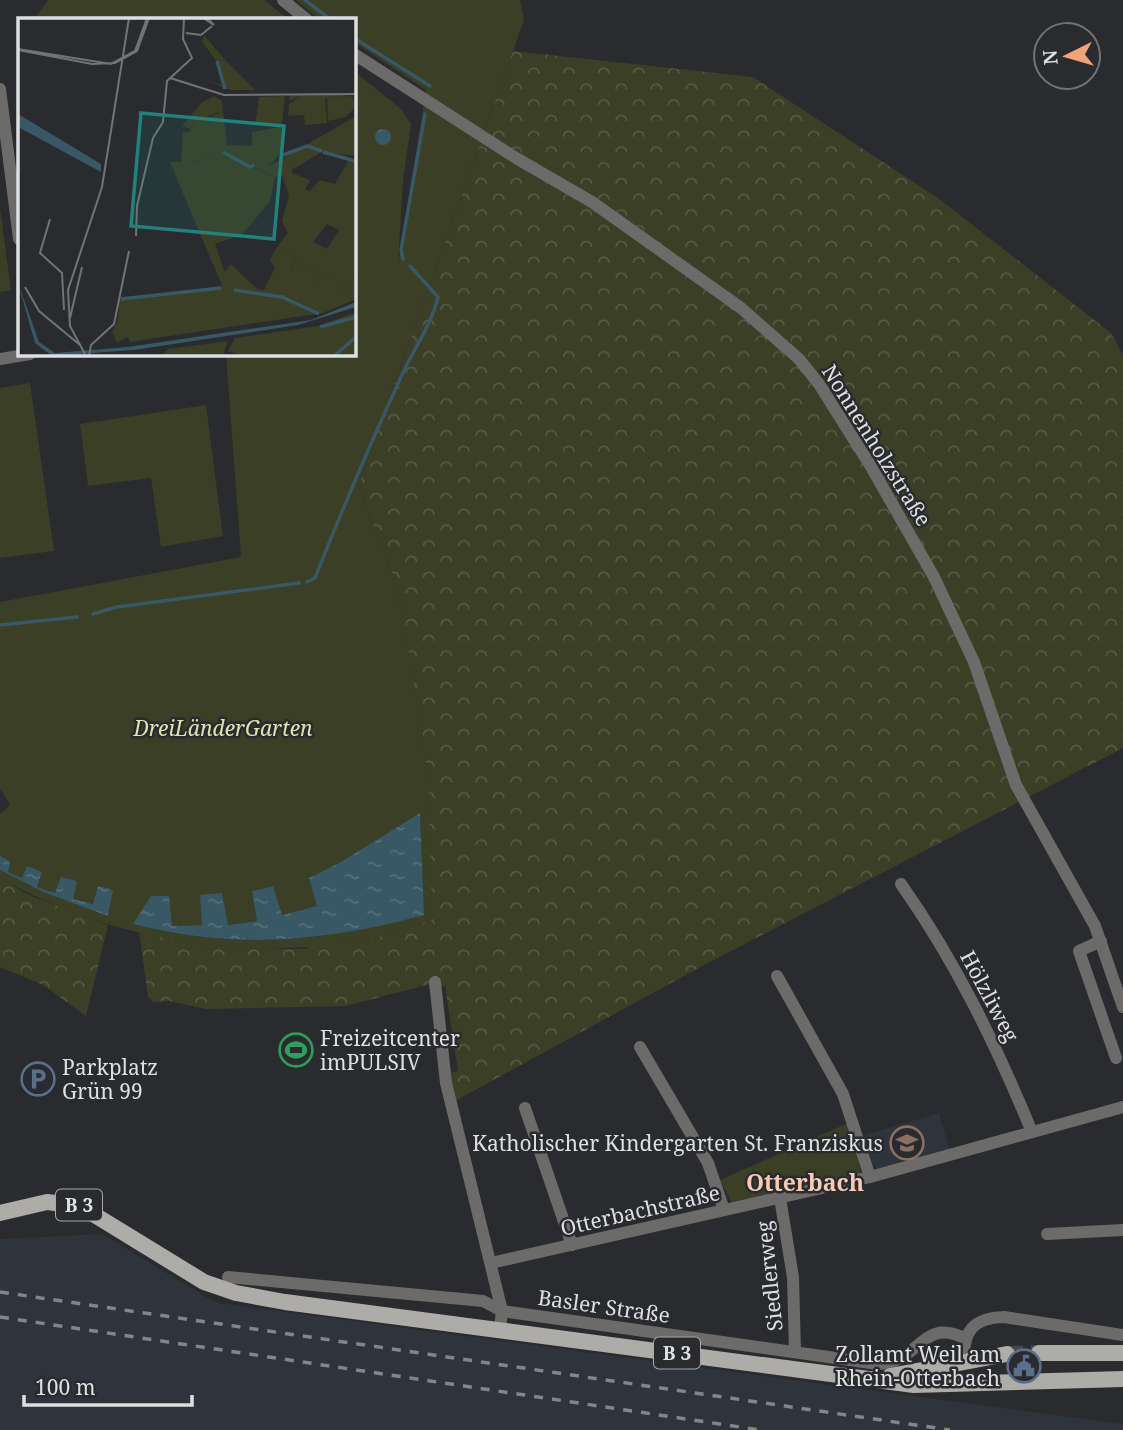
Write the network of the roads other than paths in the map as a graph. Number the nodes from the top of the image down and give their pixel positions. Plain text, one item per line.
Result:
1 (283, 0) edge
2 (305, 18) edge
3 (355, 55) edge
4 (0, 89) edge
5 (18, 231) edge
6 (24, 355) edge
7 (0, 359) edge
8 (901, 884) dead end
9 (1101, 941) junction
10 (776, 976) dead end
11 (435, 982) dead end
12 (1123, 1007) edge
13 (640, 1047) dead end
14 (1115, 1058) dead end
15 (1123, 1107) edge
16 (525, 1108) dead end
17 (1032, 1132) junction
18 (870, 1177) junction
19 (780, 1198) junction
20 (724, 1210) junction
21 (0, 1213) edge
22 (1123, 1230) edge
23 (1047, 1234) dead end
24 (572, 1245) junction
25 (491, 1263) junction
26 (228, 1277) dead end
27 (502, 1311) junction
28 (500, 1329) junction
29 (1123, 1335) edge
30 (964, 1338) junction
31 (795, 1352) junction
32 (1040, 1353) tunnel mouth
33 (1123, 1353) edge
34 (1007, 1354) tunnel mouth
35 (965, 1360) junction
36 (877, 1379) junction
37 (1123, 1379) edge
38 (968, 1383) junction

1 - 2 street
3 - 9 street, Nonnenholzstraße
4 - 5 street
6 - 7 street
8 - 17 street, Hölzliweg
9 - 12 street, Nonnenholzstraße
9 - 14 street
10 - 18 street
11 - 25 street
13 - 20 street
15 - 17 street, Otterbachstraße
16 - 24 street
17 - 18 street, Otterbachstraße
18 - 19 street, Otterbachstraße
19 - 20 street, Otterbachstraße
19 - 31 street, Siedlerweg
20 - 24 street, Otterbachstraße
21 - 28 main road, B 3
22 - 23 street
24 - 25 street, Otterbachstraße
25 - 27 street
26 - 27 street, Basler Straße
27 - 28 street
27 - 31 street, Basler Straße
28 - 36 main road, B 3
29 - 30 street
30 - 31 street, Basler Straße
30 - 35 street
32 - 33 main road
34 - 35 main road, B 3
35 - 36 main road, B 3
35 - 38 main road
36 - 38 main road, B 3
37 - 38 main road, B 3

